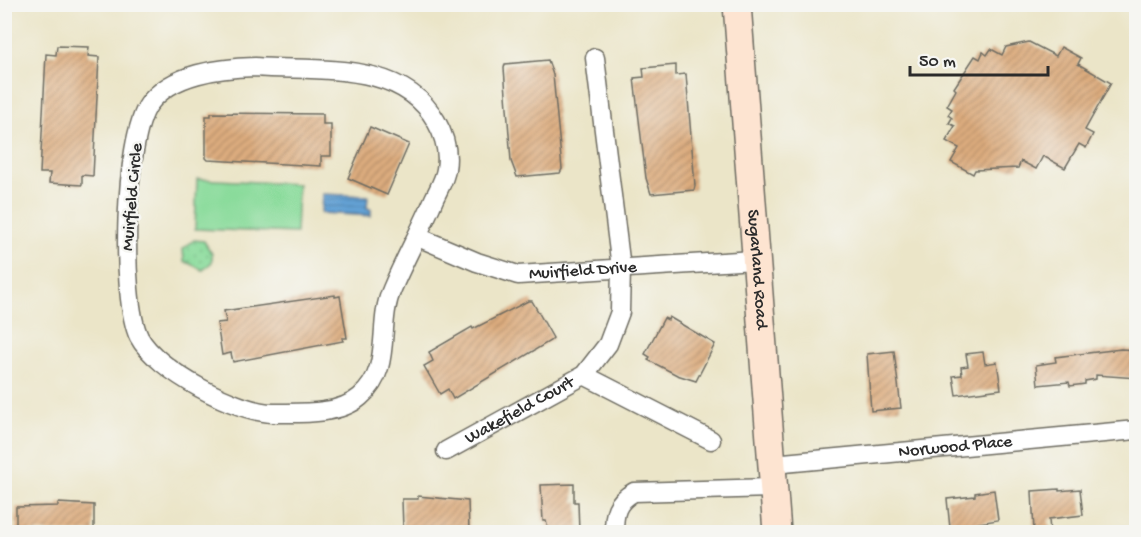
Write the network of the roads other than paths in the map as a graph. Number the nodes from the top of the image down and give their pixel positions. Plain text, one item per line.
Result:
1 (737, 4) edge
2 (595, 58) dead end
3 (418, 237) junction
4 (754, 260) junction
5 (621, 268) junction
6 (584, 375) junction
7 (1137, 430) edge
8 (711, 440) dead end
9 (446, 451) dead end
10 (774, 476) junction
11 (614, 532) edge
12 (777, 532) edge

1 - 4 street, Sugarland Road
2 - 5 street, Wakefield Court
3 - 3 street, Muirfield Circle
3 - 5 street, Muirfield Drive
4 - 5 street, Muirfield Drive
4 - 10 street, Sugarland Road
5 - 6 street, Wakefield Court
6 - 8 street
6 - 9 street, Wakefield Court
7 - 10 street, Norwood Place
10 - 11 street, Norwood Place
10 - 12 street, Sugarland Road

